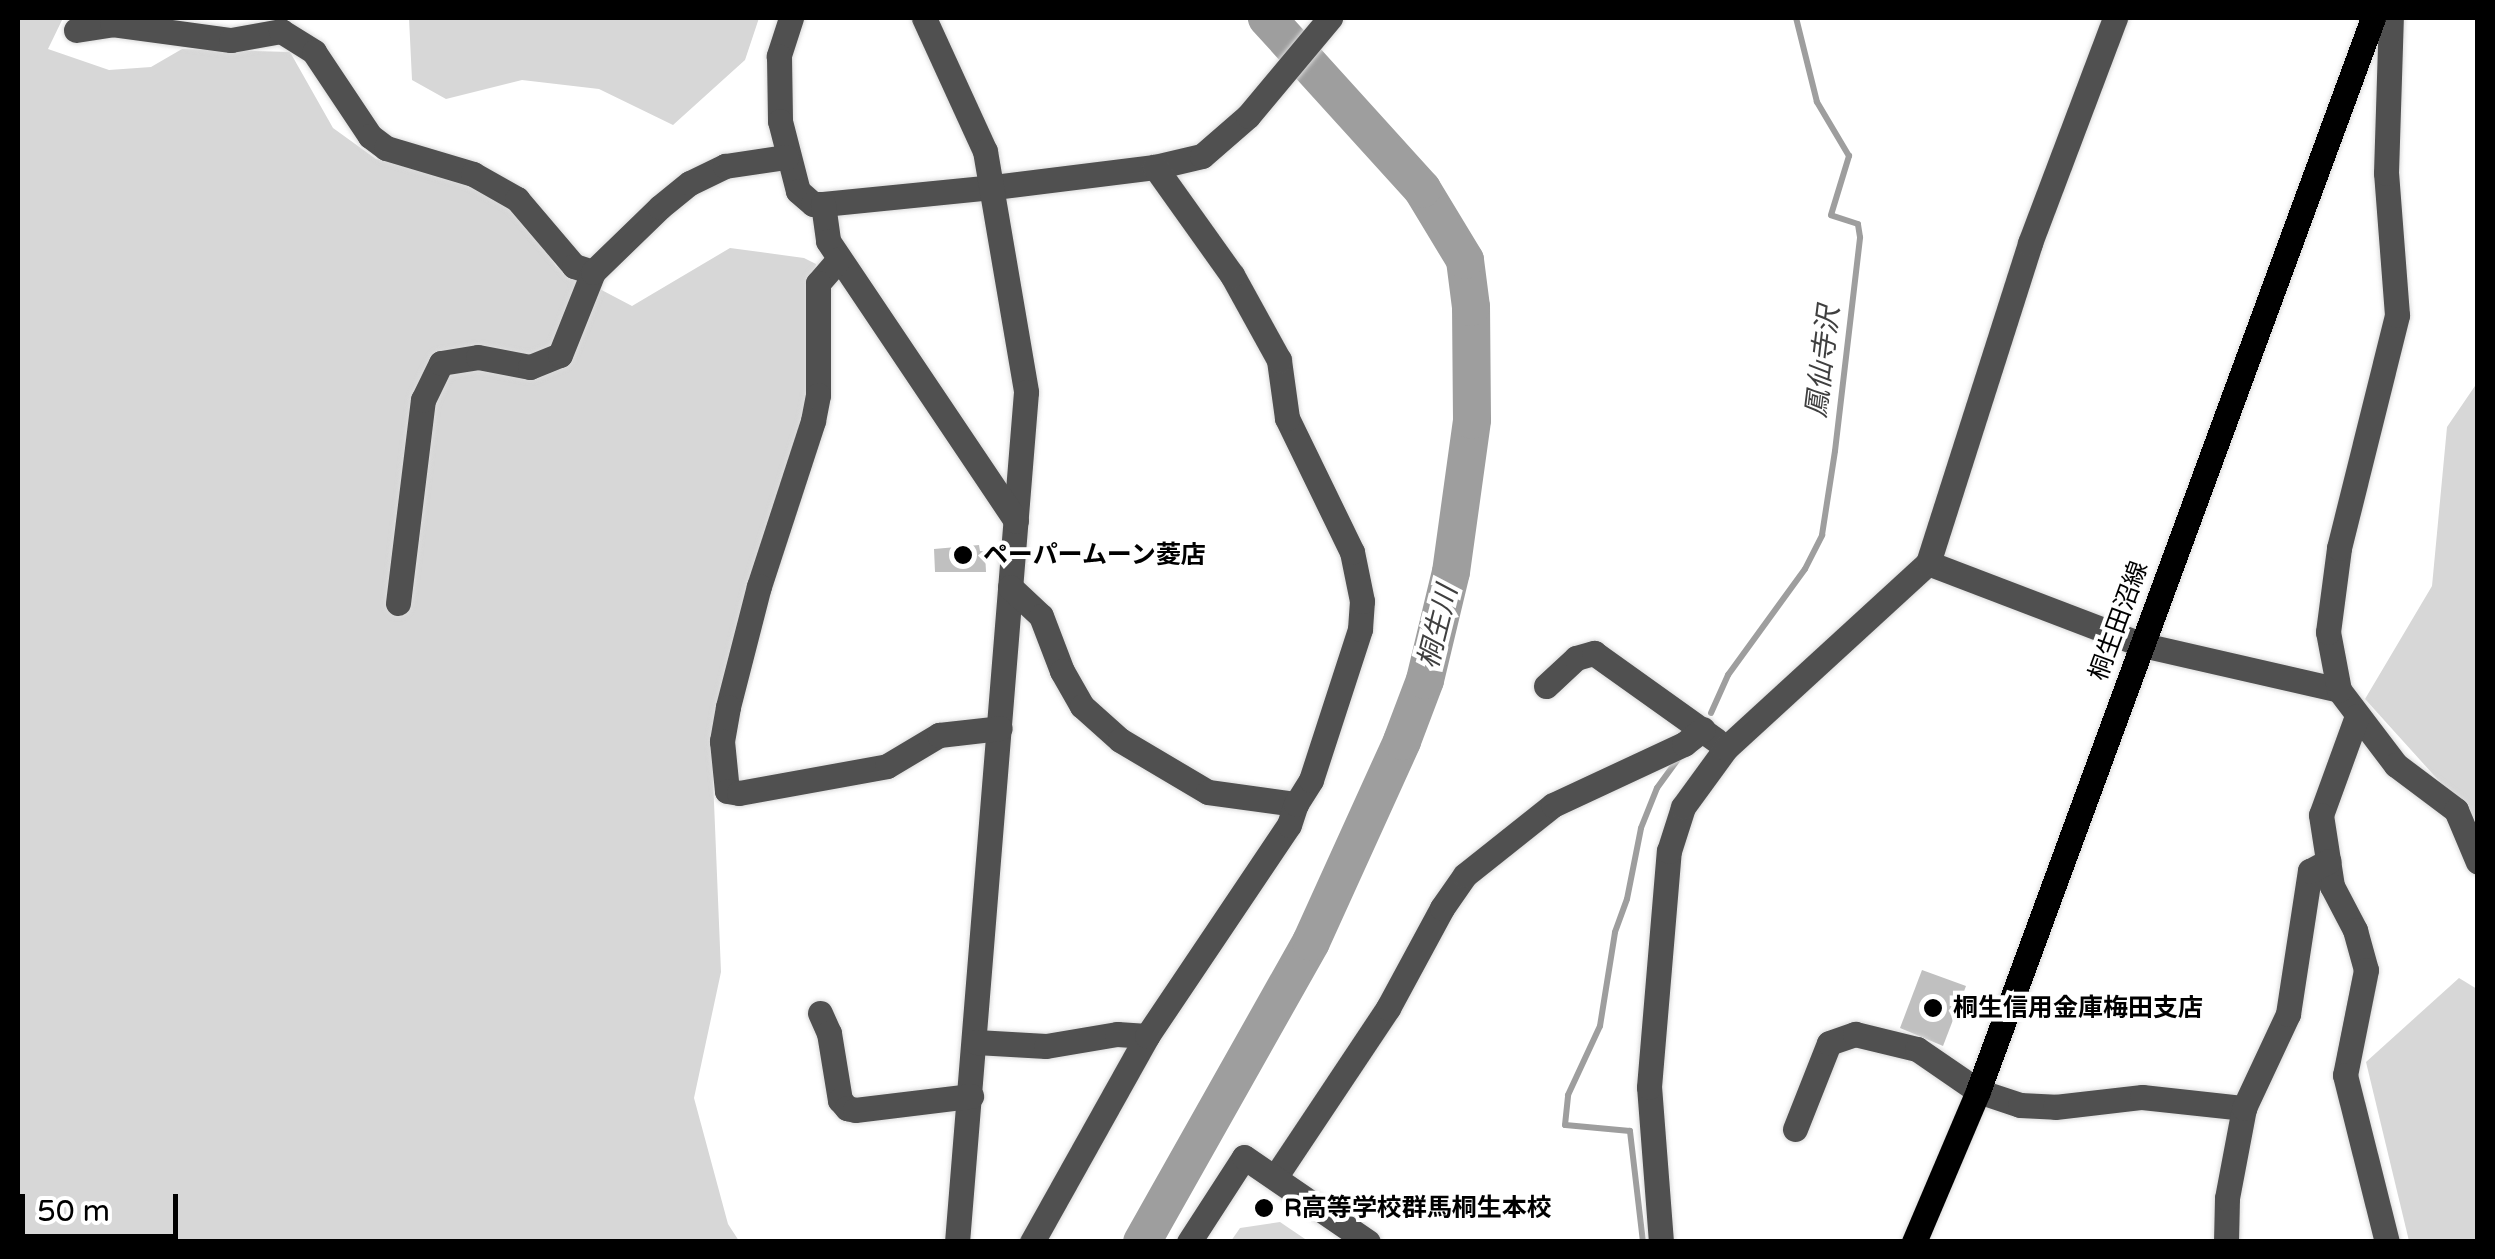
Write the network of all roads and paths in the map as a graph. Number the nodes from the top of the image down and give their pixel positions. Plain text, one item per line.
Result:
1 (791, 18) edge
2 (924, 18) edge
3 (1330, 18) edge
4 (2115, 18) edge
5 (2373, 18) edge
6 (2391, 18) edge
7 (76, 30) dead end
8 (786, 157) junction
9 (1154, 166) junction
10 (994, 187) junction
11 (823, 204) junction
12 (839, 259) junction
13 (593, 272) junction
14 (1016, 522) junction
15 (1928, 563) junction
16 (1010, 587) junction
17 (398, 602) dead end
18 (2143, 644) junction
19 (1546, 686) dead end
20 (2339, 690) junction
21 (2357, 716) junction
22 (1000, 728) junction
23 (1703, 729) junction
24 (1726, 748) junction
25 (1296, 804) junction
26 (2328, 861) junction
27 (2478, 862) edge
28 (820, 1012) dead end
29 (1147, 1036) junction
30 (976, 1042) junction
31 (1978, 1090) junction
32 (970, 1096) junction
33 (2244, 1108) junction
34 (1795, 1128) dead end
35 (1276, 1176) junction
36 (957, 1242) edge
37 (1032, 1242) edge
38 (1189, 1242) edge
39 (1368, 1242) edge
40 (1661, 1242) edge
41 (1914, 1242) edge
42 (2226, 1242) edge
43 (2387, 1242) edge

1 - 8 street
2 - 10 street
3 - 9 street
4 - 15 street
5 - 18 main road, 桐生田沼線
6 - 20 street
7 - 13 street
8 - 11 street
8 - 13 street
9 - 10 street
9 - 25 street
10 - 11 street
10 - 14 street
11 - 12 street
12 - 14 street
12 - 22 street
13 - 17 street
14 - 16 street
15 - 18 street
15 - 24 street
16 - 22 street
16 - 25 street
18 - 20 street
18 - 31 main road, 桐生田沼線
19 - 23 street
20 - 21 street
21 - 26 street
21 - 27 street
22 - 30 street
23 - 24 street
23 - 35 street
24 - 40 street
25 - 29 street
26 - 33 street
26 - 43 street
28 - 32 street
29 - 30 street
29 - 37 street
30 - 32 street
31 - 33 street
31 - 34 street
31 - 41 main road, 桐生田沼線
32 - 36 street
33 - 42 street
35 - 38 street
35 - 39 street

